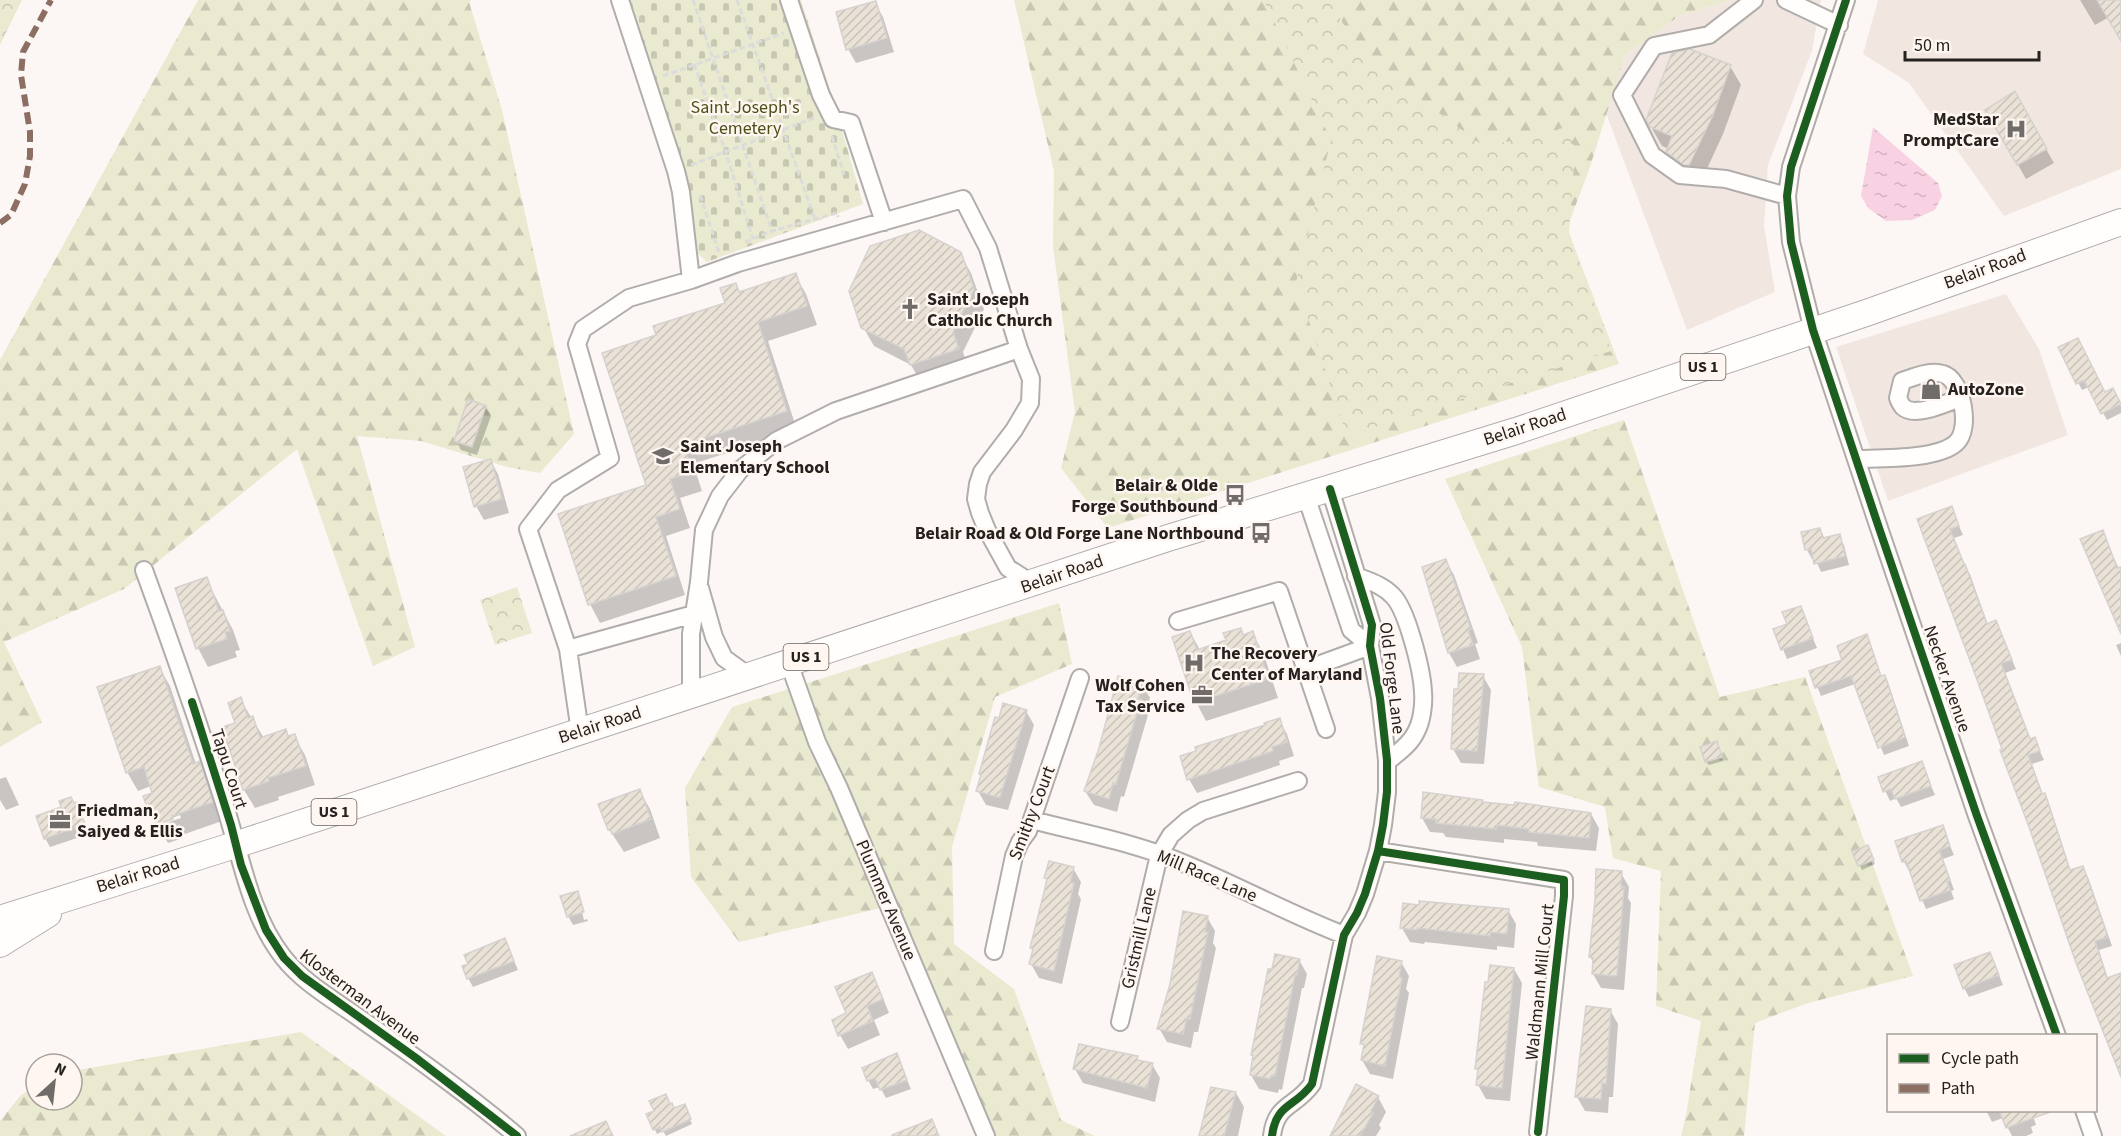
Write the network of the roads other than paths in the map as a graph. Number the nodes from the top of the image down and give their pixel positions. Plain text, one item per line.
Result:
1 (620, 0) edge
2 (789, 0) edge
3 (1754, 0) edge
4 (1785, 0) edge
5 (1846, 0) edge
6 (1839, 25) junction
7 (1787, 196) junction
8 (884, 222) junction
9 (2121, 222) edge
10 (691, 280) junction
11 (1813, 330) junction
12 (1019, 349) junction
13 (1960, 398) dead end
14 (1856, 459) junction
15 (1330, 489) junction
16 (1306, 496) junction
17 (144, 570) dead end
18 (1356, 576) junction
19 (699, 582) junction
20 (1033, 584) junction
21 (694, 614) junction
22 (1179, 621) dead end
23 (1370, 646) junction
24 (568, 649) junction
25 (789, 663) junction
26 (1307, 669) junction
27 (749, 676) junction
28 (1080, 678) dead end
29 (691, 695) junction
30 (1326, 729) dead end
31 (580, 732) junction
32 (1387, 762) junction
33 (1298, 781) dead end
34 (1032, 820) junction
35 (235, 845) junction
36 (1378, 851) junction
37 (1159, 855) junction
38 (88, 891) junction
39 (0, 919) edge
40 (1344, 934) junction
41 (0, 944) edge
42 (994, 951) dead end
43 (1120, 1022) dead end
44 (2057, 1034) edge
45 (2085, 1112) edge
46 (1538, 1132) dead end
47 (518, 1136) edge
48 (986, 1136) edge
49 (1272, 1136) edge
50 (2093, 1136) edge

1 - 10 street
2 - 8 street
3 - 7 street
4 - 6 street
5 - 6 street, Necker Avenue
6 - 7 street, Necker Avenue
7 - 11 street, Necker Avenue
8 - 10 street
8 - 12 street
9 - 11 highway, Belair Road / US 1
10 - 24 street
11 - 14 street, Necker Avenue
11 - 15 highway, Belair Road / US 1
12 - 19 street
12 - 20 street
13 - 14 street
14 - 44 street, Necker Avenue
15 - 16 highway, Belair Road / US 1
15 - 18 street, Old Forge Lane
16 - 20 highway, Belair Road / US 1
16 - 23 street, Old Forge Lane
17 - 35 street, Tapu Court
18 - 23 street, Old Forge Lane
18 - 32 street
19 - 21 street
19 - 27 street
20 - 25 highway, Belair Road / US 1
21 - 24 street
21 - 29 street
22 - 26 street
23 - 26 street
23 - 32 street, Old Forge Lane
24 - 31 street
25 - 27 highway, Belair Road / US 1
25 - 48 street, Plummer Avenue
26 - 30 street
27 - 29 highway, Belair Road / US 1
28 - 34 street, Smithy Court
29 - 31 highway, Belair Road / US 1
31 - 35 highway, Belair Road / US 1
32 - 36 street, Old Forge Lane
33 - 37 street
34 - 37 street, Mill Race Lane
34 - 42 street, Smithy Court
35 - 38 highway, Belair Road / US 1
35 - 47 street, Klosterman Avenue
36 - 40 street, Old Forge Lane
36 - 46 street, Waldmann Mill Court
37 - 40 street, Mill Race Lane
37 - 43 street, Gristmill Lane
38 - 39 highway, Belair Road / US 1
38 - 41 highway
40 - 49 street, Old Forge Lane
45 - 50 street

